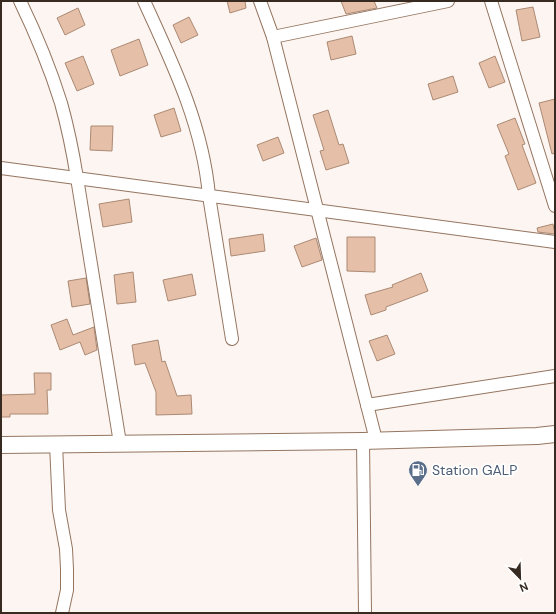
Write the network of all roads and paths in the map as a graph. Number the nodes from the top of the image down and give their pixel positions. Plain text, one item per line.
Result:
1 (20, 1) edge
2 (144, 1) edge
3 (260, 1) edge
4 (448, 1) edge
5 (491, 1) edge
6 (273, 37) junction
7 (1, 168) edge
8 (77, 178) junction
9 (209, 196) junction
10 (555, 206) edge
11 (318, 210) junction
12 (555, 242) edge
13 (232, 339) dead end
14 (555, 376) edge
15 (367, 404) junction
16 (555, 434) edge
17 (370, 440) junction
18 (120, 443) junction
19 (56, 444) junction
20 (1, 445) edge
21 (62, 613) edge
22 (365, 613) edge

1 - 8 street
2 - 9 street
3 - 6 street
4 - 6 street
5 - 10 street
6 - 11 street
7 - 8 street
8 - 9 street
8 - 18 street
9 - 11 street
9 - 13 street
11 - 12 street
11 - 15 street
14 - 15 street
15 - 17 street
16 - 17 main road
17 - 18 main road
17 - 22 street
18 - 19 main road
19 - 20 main road
19 - 21 street

